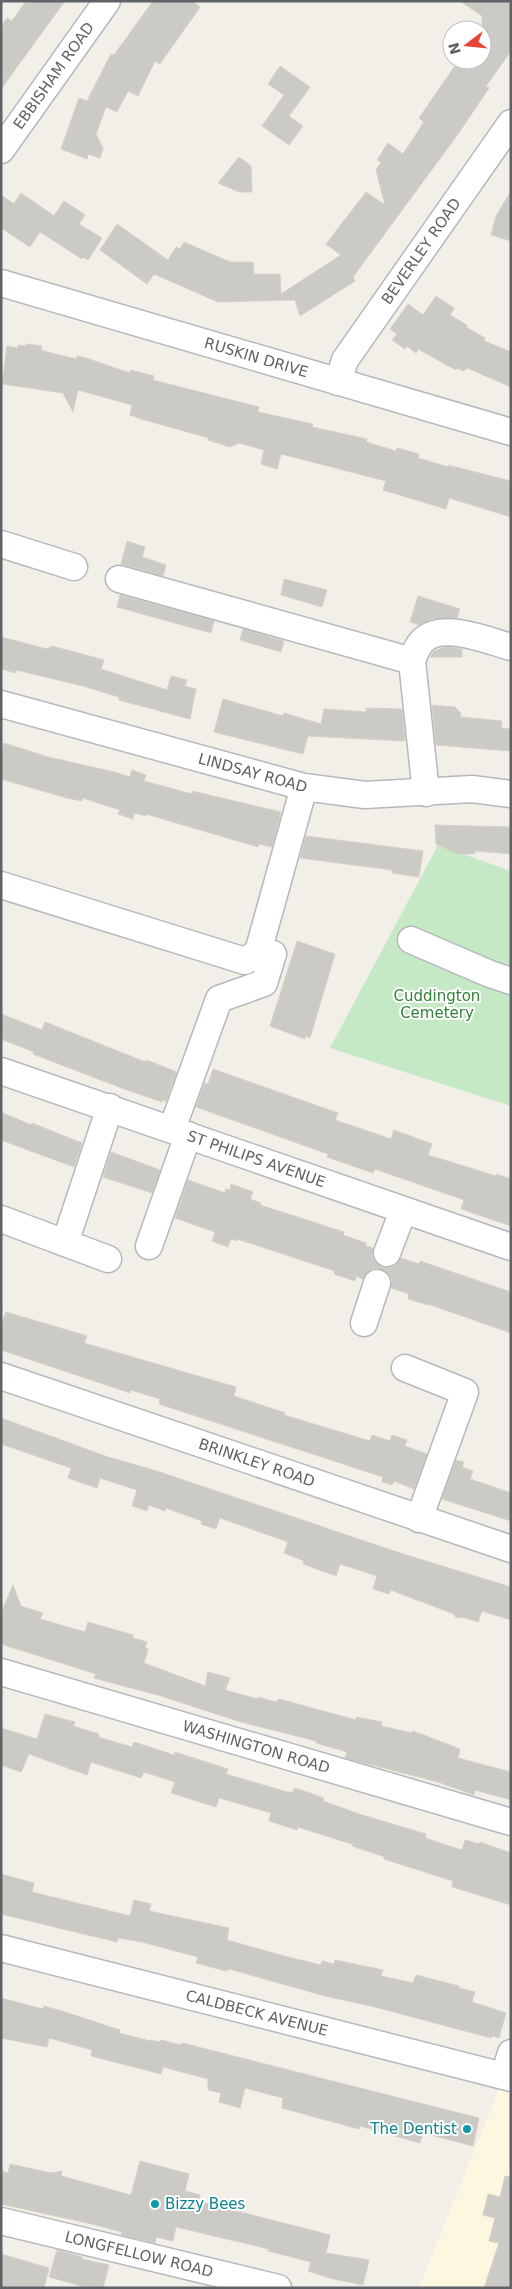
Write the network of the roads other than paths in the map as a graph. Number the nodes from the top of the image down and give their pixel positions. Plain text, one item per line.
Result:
1 (106, 1) edge
2 (511, 123) edge
3 (1, 150) edge
4 (1, 283) edge
5 (338, 382) junction
6 (511, 432) edge
7 (1, 544) edge
8 (74, 567) dead end
9 (119, 579) dead end
10 (511, 647) edge
11 (412, 661) junction
12 (1, 704) edge
13 (304, 787) junction
14 (426, 793) junction
15 (511, 794) edge
16 (1, 886) edge
17 (411, 940) dead end
18 (273, 954) dead end
19 (511, 981) edge
20 (1, 1071) edge
21 (110, 1107) junction
22 (180, 1132) junction
23 (403, 1211) junction
24 (1, 1219) edge
25 (65, 1243) junction
26 (149, 1246) dead end
27 (511, 1247) edge
28 (387, 1253) dead end
29 (108, 1259) dead end
30 (377, 1283) dead end
31 (364, 1323) dead end
32 (405, 1368) dead end
33 (1, 1376) edge
34 (420, 1519) junction
35 (511, 1549) edge
36 (1, 1672) edge
37 (511, 1822) edge
38 (1, 1948) edge
39 (508, 2069) edge
40 (1, 2221) edge
41 (278, 2288) edge

1 - 3 street, EBBISHAM ROAD
2 - 5 street, BEVERLEY ROAD
4 - 5 street, RUSKIN DRIVE
5 - 6 street, RUSKIN DRIVE
7 - 8 street
9 - 11 street
10 - 11 street
11 - 14 street
12 - 13 street, LINDSAY ROAD
13 - 14 street, LINDSAY ROAD
13 - 16 street
14 - 15 street, LINDSAY ROAD
17 - 19 street
18 - 22 street
20 - 21 street, ST PHILIPS AVENUE
21 - 22 street, ST PHILIPS AVENUE
21 - 25 street
22 - 23 street, ST PHILIPS AVENUE
22 - 26 street
23 - 27 street, ST PHILIPS AVENUE
23 - 28 street
24 - 25 street
25 - 29 street
30 - 31 street
32 - 34 street
33 - 34 street, BRINKLEY ROAD
34 - 35 street, BRINKLEY ROAD
36 - 37 street, WASHINGTON ROAD
38 - 39 street, CALDBECK AVENUE
40 - 41 street, LONGFELLOW ROAD

